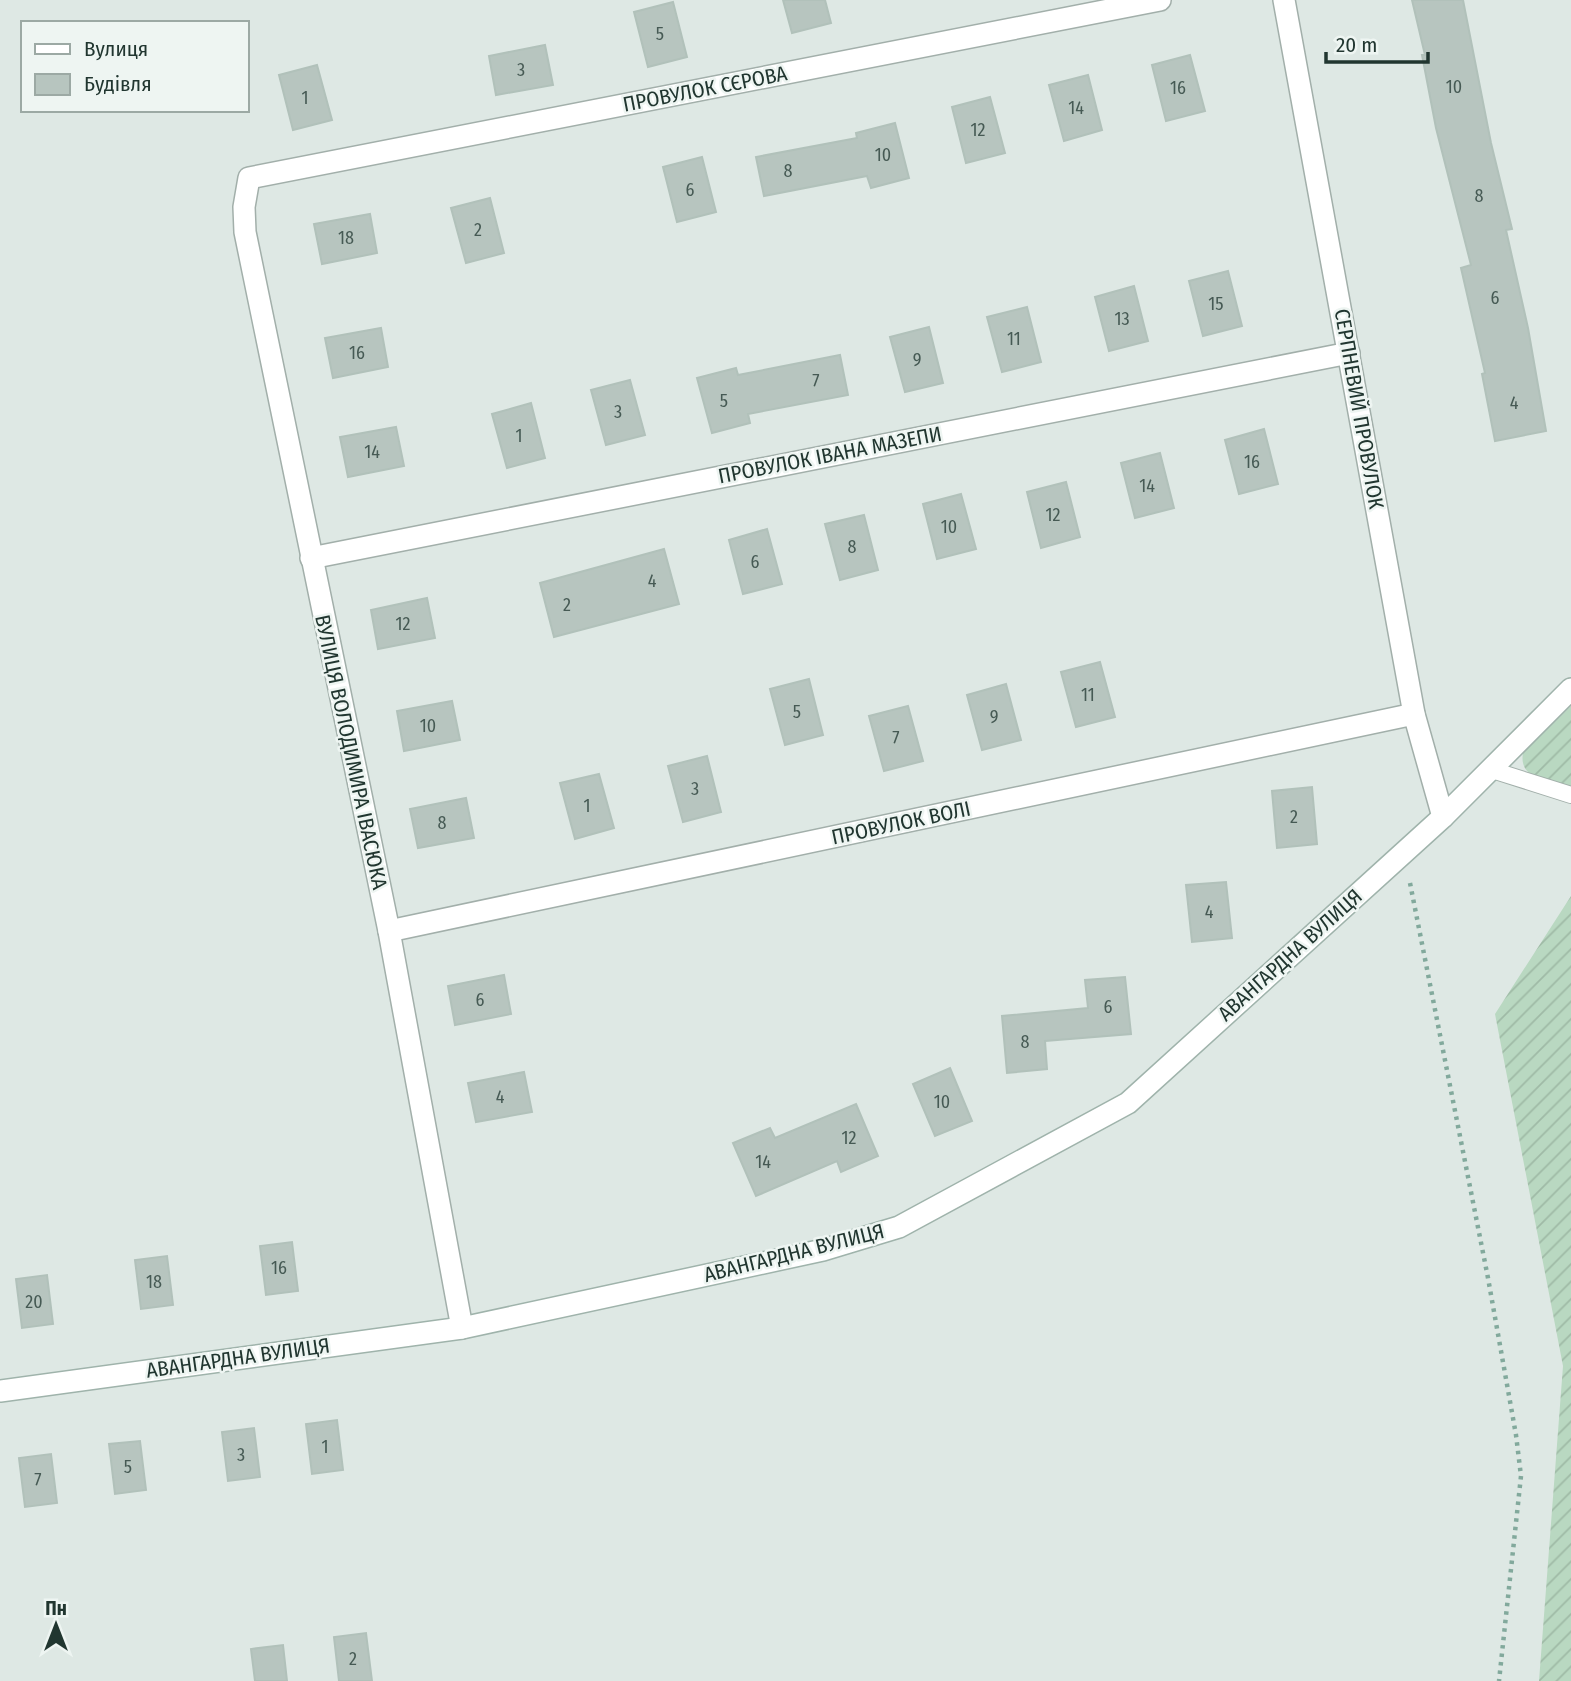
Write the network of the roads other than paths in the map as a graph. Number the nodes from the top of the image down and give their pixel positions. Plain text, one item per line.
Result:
1 (1160, 0) edge
2 (1284, 0) edge
3 (249, 178) joint
4 (1349, 353) junction
5 (311, 558) junction
6 (1571, 689) edge
7 (1413, 714) junction
8 (1489, 769) junction
9 (1571, 795) edge
10 (1443, 817) junction
11 (389, 931) junction
12 (462, 1328) junction
13 (0, 1391) edge

1 - 3 street, ПРОВУЛОК СЄРОВА
2 - 4 street, СЕРПНЕВИЙ ПРОВУЛОК
3 - 5 street, ВУЛИЦЯ ВОЛОДИМИРА ІВАСЮКА
4 - 5 street, ПРОВУЛОК ІВАНА МАЗЕПИ
4 - 7 street, СЕРПНЕВИЙ ПРОВУЛОК
5 - 11 street, ВУЛИЦЯ ВОЛОДИМИРА ІВАСЮКА
6 - 8 street, АВАНГАРДНА ВУЛИЦЯ
7 - 10 street, СЕРПНЕВИЙ ПРОВУЛОК
7 - 11 street, ПРОВУЛОК ВОЛІ
8 - 9 lane
8 - 10 street, АВАНГАРДНА ВУЛИЦЯ
10 - 12 street, АВАНГАРДНА ВУЛИЦЯ
11 - 12 street, ВУЛИЦЯ ВОЛОДИМИРА ІВАСЮКА
12 - 13 street, АВАНГАРДНА ВУЛИЦЯ

